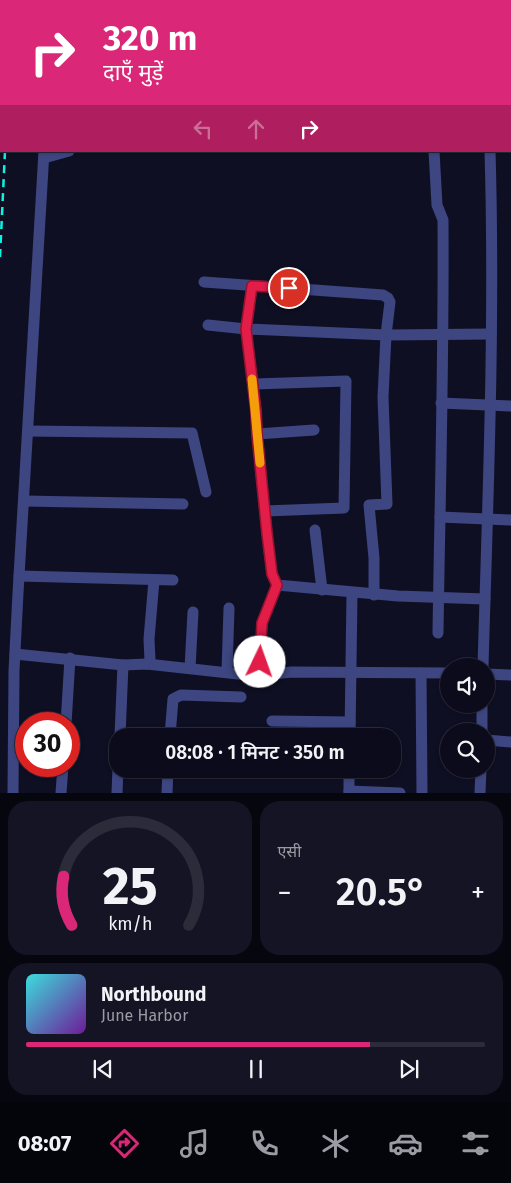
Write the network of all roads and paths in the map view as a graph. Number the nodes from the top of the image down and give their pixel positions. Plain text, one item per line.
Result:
1 (61, 152) edge
2 (434, 152) edge
3 (490, 152) edge
4 (44, 154) edge
5 (204, 282) dead end
6 (252, 286) junction
7 (208, 325) dead end
8 (246, 329) junction
9 (491, 334) junction
10 (386, 335) junction
11 (444, 335) junction
12 (253, 384) junction
13 (441, 403) junction
14 (491, 405) junction
15 (511, 406) edge
16 (314, 430) dead end
17 (28, 431) junction
18 (257, 434) junction
19 (206, 492) dead end
20 (24, 501) junction
21 (183, 504) dead end
22 (265, 511) junction
23 (440, 516) junction
24 (488, 519) junction
25 (511, 520) edge
26 (315, 530) dead end
27 (19, 576) junction
28 (154, 580) junction
29 (173, 580) dead end
30 (277, 585) junction
31 (322, 590) junction
32 (352, 593) junction
33 (374, 594) junction
34 (438, 597) junction
35 (486, 599) junction
36 (229, 608) dead end
37 (193, 612) dead end
38 (438, 633) dead end
39 (15, 654) junction
40 (70, 658) junction
41 (484, 658) edge
42 (147, 664) junction
43 (123, 665) junction
44 (190, 668) junction
45 (227, 672) junction
46 (266, 672) junction
47 (352, 673) junction
48 (422, 673) junction
49 (440, 673) edge
50 (495, 674) edge
51 (511, 675) edge
52 (241, 697) dead end
53 (67, 712) edge
54 (272, 721) dead end
55 (350, 722) junction
56 (120, 728) edge
57 (171, 728) edge
58 (350, 728) edge
59 (495, 741) edge
60 (511, 742) edge
61 (62, 777) edge
62 (118, 778) edge
63 (168, 778) edge
64 (349, 778) edge
65 (481, 778) edge
66 (349, 792) edge
67 (12, 793) edge
68 (61, 793) edge
69 (117, 793) edge
70 (167, 793) edge
71 (400, 793) edge
72 (422, 793) edge
73 (480, 793) edge

1 - 4 street
2 - 11 street
3 - 9 street
4 - 17 street
5 - 6 street
6 - 8 street
6 - 10 street
7 - 8 street
8 - 10 street
8 - 12 street
9 - 11 street
9 - 14 street
10 - 11 street
10 - 33 street
11 - 13 street
12 - 18 street
12 - 22 street
13 - 14 street
13 - 23 street
14 - 15 street
14 - 24 street
16 - 18 street
17 - 19 street
17 - 20 street
18 - 22 street
20 - 21 street
20 - 27 street
22 - 30 street
23 - 24 street
23 - 34 street
24 - 25 street
24 - 35 street
26 - 31 street
27 - 28 street
27 - 39 street
28 - 29 street
28 - 42 street
30 - 31 street
30 - 46 street
31 - 32 street
32 - 33 street
32 - 47 street
33 - 34 street
34 - 35 street
34 - 38 street
35 - 41 street
36 - 45 street
37 - 44 street
39 - 40 street
39 - 67 street
40 - 43 street
40 - 53 street
42 - 43 street
42 - 44 street
43 - 56 street
44 - 45 street
45 - 46 street
46 - 47 street
47 - 48 street
47 - 55 street
48 - 49 street
48 - 72 street
50 - 51 street
52 - 57 street
54 - 55 street
55 - 58 street
59 - 60 street
61 - 68 street
62 - 69 street
63 - 70 street
64 - 66 street
65 - 73 street
66 - 71 street

